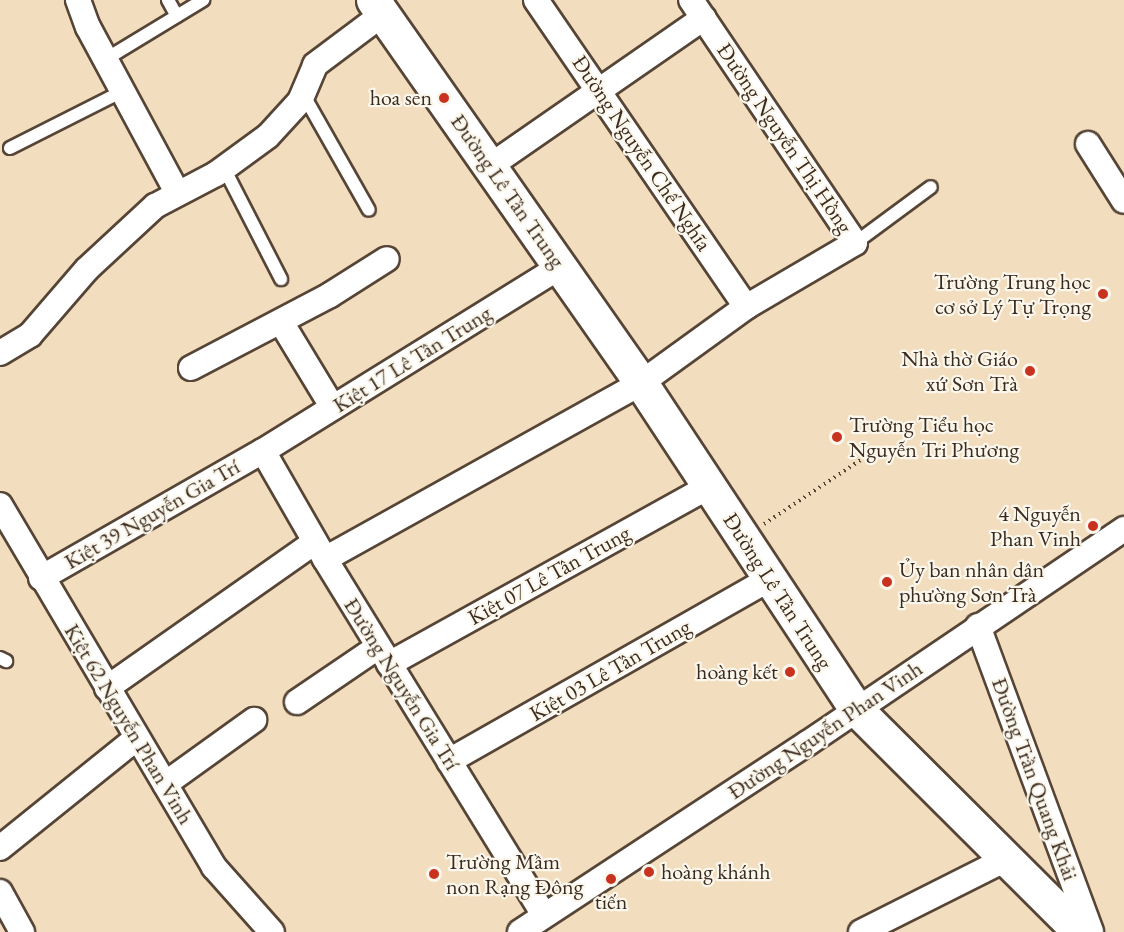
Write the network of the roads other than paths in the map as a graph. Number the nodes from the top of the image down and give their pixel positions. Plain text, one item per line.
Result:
1 (78, 0) edge
2 (168, 0) edge
3 (203, 0) edge
4 (536, 0) edge
5 (378, 7) edge
6 (698, 9) edge
7 (177, 16) junction
8 (106, 59) junction
9 (599, 89) junction
10 (123, 91) junction
11 (303, 93) junction
12 (1088, 144) dead end
13 (10, 148) dead end
14 (490, 166) junction
15 (224, 168) junction
16 (931, 187) dead end
17 (177, 192) junction
18 (1124, 201) edge
19 (369, 210) dead end
20 (855, 243) junction
21 (387, 259) dead end
22 (561, 266) junction
23 (281, 279) dead end
24 (746, 307) junction
25 (281, 322) junction
26 (0, 353) edge
27 (191, 368) dead end
28 (641, 384) junction
29 (333, 408) junction
30 (263, 451) junction
31 (710, 486) junction
32 (0, 505) edge
33 (1124, 529) edge
34 (320, 551) junction
35 (41, 578) junction
36 (770, 579) junction
37 (978, 626) junction
38 (384, 656) junction
39 (107, 688) junction
40 (297, 702) dead end
41 (856, 709) junction
42 (254, 720) dead end
43 (137, 738) junction
44 (449, 761) junction
45 (165, 784) junction
46 (0, 848) edge
47 (1008, 858) junction
48 (0, 892) edge
49 (544, 915) junction
50 (865, 930) edge
51 (523, 931) edge
52 (22, 932) edge
53 (272, 932) edge
54 (1080, 932) edge
55 (1092, 932) edge

1 - 8 street
2 - 7 lane
3 - 7 lane
4 - 9 street, Đường Nguyễn Chế Nghĩa
5 - 11 street
5 - 14 street, Đường Lê Tân Trung
6 - 9 street
6 - 20 street, Đường Nguyễn Thị Hồng
7 - 8 lane
8 - 10 street
9 - 14 street
9 - 24 street, Đường Nguyễn Chế Nghĩa
10 - 13 lane
10 - 17 street
11 - 15 street
11 - 19 lane
12 - 18 street
14 - 22 street, Đường Lê Tân Trung
15 - 17 street
15 - 23 lane
16 - 20 lane
17 - 26 street
20 - 24 street, Đường Nguyễn Thị Hồng
21 - 25 street
22 - 28 street, Đường Lê Tân Trung
22 - 29 street, Kiệt 17 Lê Tân Trung
24 - 28 street, Đường Nguyễn Thị Hồng
25 - 27 street
25 - 29 street
28 - 31 street, Đường Lê Tân Trung
28 - 34 street
29 - 30 street, Kiệt 17 Lê Tân Trung
30 - 34 street, Đường Nguyễn Gia Trí
30 - 35 street, Kiệt 39 Nguyễn Gia Trí
31 - 36 street, Đường Lê Tân Trung
31 - 38 street, Kiệt 07 Lê Tân Trung
32 - 35 street, Kiệt 62 Nguyễn Phan Vinh
33 - 37 street, Đường Nguyễn Phan Vinh
34 - 38 street, Đường Nguyễn Gia Trí
34 - 39 street
35 - 39 street, Kiệt 62 Nguyễn Phan Vinh
36 - 41 street, Đường Lê Tân Trung
36 - 44 street, Kiệt 03 Lê Tân Trung
37 - 41 street, Đường Nguyễn Phan Vinh
37 - 55 street, Đường Trần Quang Khải
38 - 40 street, Kiệt 07 Lê Tân Trung
38 - 44 street, Đường Nguyễn Gia Trí
39 - 43 street, Kiệt 62 Nguyễn Phan Vinh
41 - 47 street, Đường Trần Quang Khải
41 - 49 street, Đường Nguyễn Phan Vinh
42 - 45 street
43 - 45 street, Kiệt 62 Nguyễn Phan Vinh
43 - 46 street
44 - 49 street, Đường Nguyễn Gia Trí
45 - 53 street, Kiệt 62 Nguyễn Phan Vinh
47 - 50 street
47 - 54 street, Đường Trần Quang Khải
48 - 52 street
49 - 51 street, Đường Nguyễn Phan Vinh

